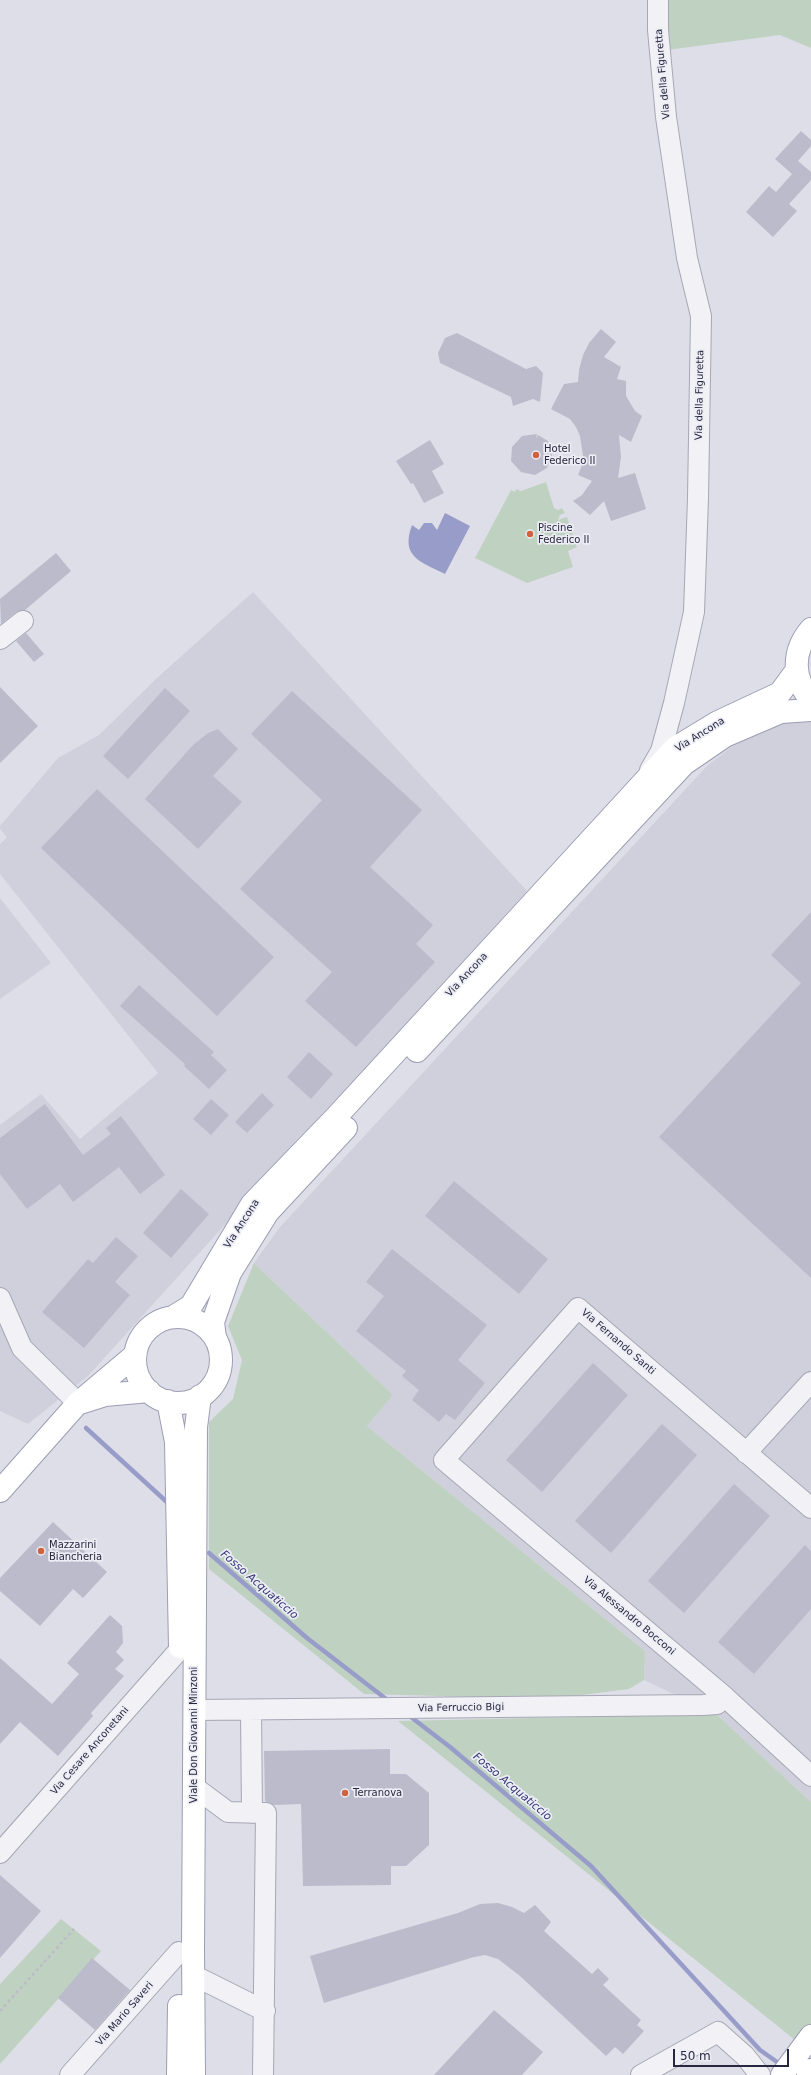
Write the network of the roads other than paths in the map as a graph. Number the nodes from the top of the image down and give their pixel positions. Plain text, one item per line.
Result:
1 (658, 0) edge
2 (23, 621) dead end
3 (811, 629) edge
4 (0, 639) edge
5 (796, 671) junction
6 (811, 700) edge
7 (811, 710) edge
8 (642, 784) junction
9 (0, 1298) edge
10 (173, 1317) junction
11 (215, 1338) junction
12 (135, 1355) junction
13 (811, 1382) edge
14 (149, 1391) junction
15 (200, 1396) junction
16 (168, 1401) junction
17 (78, 1403) junction
18 (746, 1453) junction
19 (444, 1460) joint
20 (0, 1491) edge
21 (811, 1508) edge
22 (180, 1649) junction
23 (725, 1697) junction
24 (194, 1710) junction
25 (251, 1711) junction
26 (811, 1776) edge
27 (193, 1786) junction
28 (252, 1813) junction
29 (0, 1853) edge
30 (179, 1952) junction
31 (193, 1975) junction
32 (265, 2011) junction
33 (811, 2036) edge
34 (811, 2070) edge
35 (70, 2075) edge
36 (178, 2075) edge
37 (194, 2075) edge
38 (263, 2075) edge
39 (641, 2075) edge
40 (760, 2075) edge
41 (782, 2075) edge
42 (808, 2075) edge

1 - 8 street, Via della Figuretta
2 - 4 street
3 - 5 main road
5 - 6 main road
5 - 8 main road, Via Ancona
7 - 11 main road, Via Ancona
8 - 10 main road, Via Ancona
9 - 17 street
10 - 11 main road
10 - 12 main road
11 - 15 main road
12 - 14 main road
12 - 17 main road
13 - 18 street
14 - 16 main road
14 - 17 main road
15 - 16 main road
15 - 24 main road, Viale Don Giovanni Minzoni
16 - 22 main road, Viale Don Giovanni Minzoni
17 - 20 main road
18 - 19 street, Via Fernando Santi
18 - 21 street, Via Fernando Santi
19 - 23 street, Via Alessandro Bocconi
22 - 29 street, Via Cesare Anconetani
22 - 30 main road, Viale Don Giovanni Minzoni
23 - 25 street, Via Ferruccio Bigi
23 - 26 street, Via Alessandro Bocconi
24 - 25 street, Via Ferruccio Bigi
24 - 27 main road, Viale Don Giovanni Minzoni
25 - 28 street
27 - 28 street
27 - 31 main road, Viale Don Giovanni Minzoni
28 - 32 street
30 - 35 street, Via Mario Saveri
30 - 36 main road, Viale Don Giovanni Minzoni
31 - 32 street
31 - 37 main road, Viale Don Giovanni Minzoni
32 - 38 street
33 - 41 main road
34 - 42 main road
39 - 40 street

